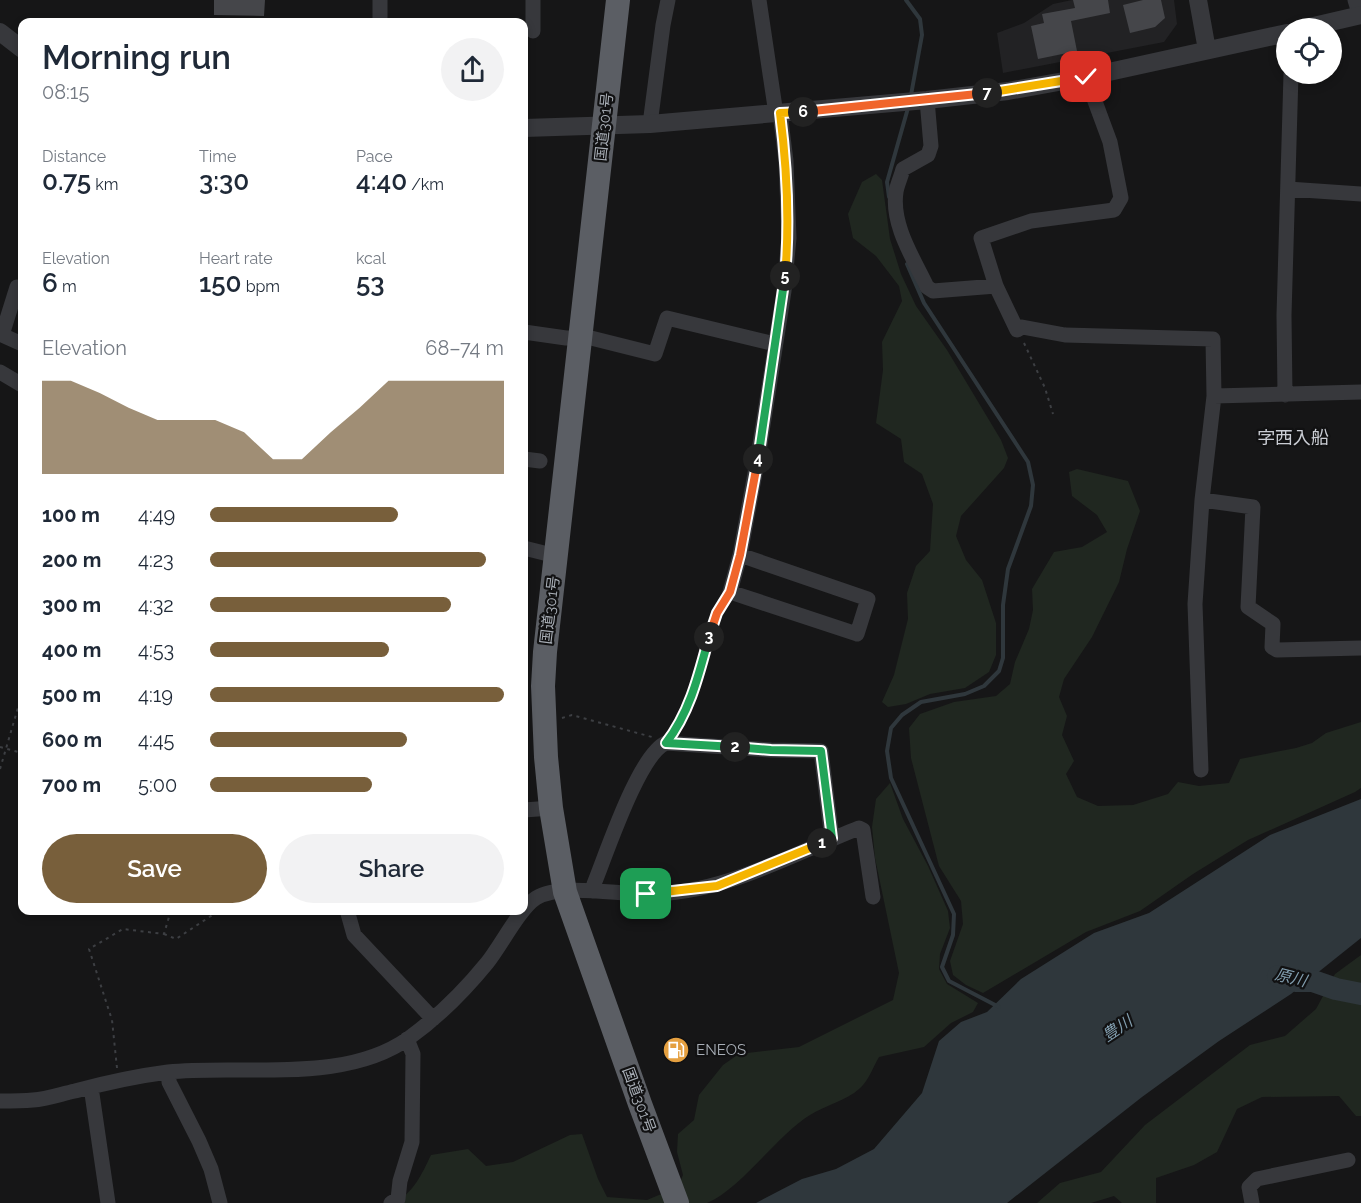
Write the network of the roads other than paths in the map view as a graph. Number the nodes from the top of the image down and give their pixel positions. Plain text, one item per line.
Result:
1 (380, 0) edge
2 (533, 0) edge
3 (618, 0) edge
4 (668, 0) edge
5 (759, 0) edge
6 (1198, 0) edge
7 (1359, 10) edge
8 (380, 18) edge
9 (1335, 18) edge
10 (534, 31) dead end
11 (0, 32) edge
12 (1276, 35) edge
13 (18, 47) edge
14 (1207, 50) junction
15 (1086, 77) junction
16 (1291, 84) edge
17 (915, 101) junction
18 (778, 114) junction
19 (650, 124) junction
20 (603, 127) junction
21 (528, 128) edge
22 (1288, 189) junction
23 (1361, 194) edge
24 (996, 286) junction
25 (17, 287) dead end
26 (528, 332) edge
27 (581, 338) junction
28 (18, 342) edge
29 (775, 344) junction
30 (0, 372) edge
31 (18, 383) edge
32 (1361, 392) edge
33 (1285, 395) junction
34 (1214, 396) junction
35 (528, 460) edge
36 (540, 461) dead end
37 (1202, 500) junction
38 (528, 549) edge
39 (740, 555) junction
40 (556, 556) junction
41 (1361, 648) edge
42 (1201, 770) dead end
43 (551, 808) junction
44 (528, 810) edge
45 (832, 838) junction
46 (593, 891) junction
47 (565, 892) junction
48 (873, 897) dead end
49 (528, 906) edge
50 (348, 915) edge
51 (521, 915) edge
52 (433, 1019) junction
53 (407, 1040) junction
54 (169, 1072) junction
55 (91, 1087) junction
56 (0, 1101) edge
57 (1348, 1160) dead end
58 (108, 1203) edge
59 (220, 1203) edge
60 (391, 1203) edge
61 (677, 1203) edge
62 (1252, 1203) edge

1 - 8 street
2 - 10 street
3 - 20 highway, 国道301号
4 - 19 street
5 - 18 street
6 - 14 street
7 - 9 street
11 - 13 street
12 - 14 street
14 - 15 street
15 - 17 street
15 - 24 street
16 - 22 street
17 - 18 street
17 - 24 street
18 - 19 street
18 - 29 street
19 - 20 street
20 - 21 street
20 - 27 highway, 国道301号
22 - 23 street
22 - 33 street
24 - 34 street
25 - 28 street
26 - 27 street
27 - 29 street
27 - 40 highway, 国道301号
29 - 39 street
30 - 31 street
32 - 33 street
33 - 34 street
34 - 37 street
35 - 36 street
37 - 41 street
37 - 42 street
38 - 40 street
39 - 39 street
40 - 43 highway, 国道301号
43 - 44 street
43 - 47 highway, 国道301号
45 - 46 street
45 - 46 street
45 - 48 street
46 - 47 street
47 - 49 street
47 - 61 highway, 国道301号
50 - 52 street
51 - 52 street
52 - 53 street
53 - 54 street
53 - 60 street
54 - 55 street
54 - 59 street
55 - 56 street
55 - 58 street
57 - 62 street

